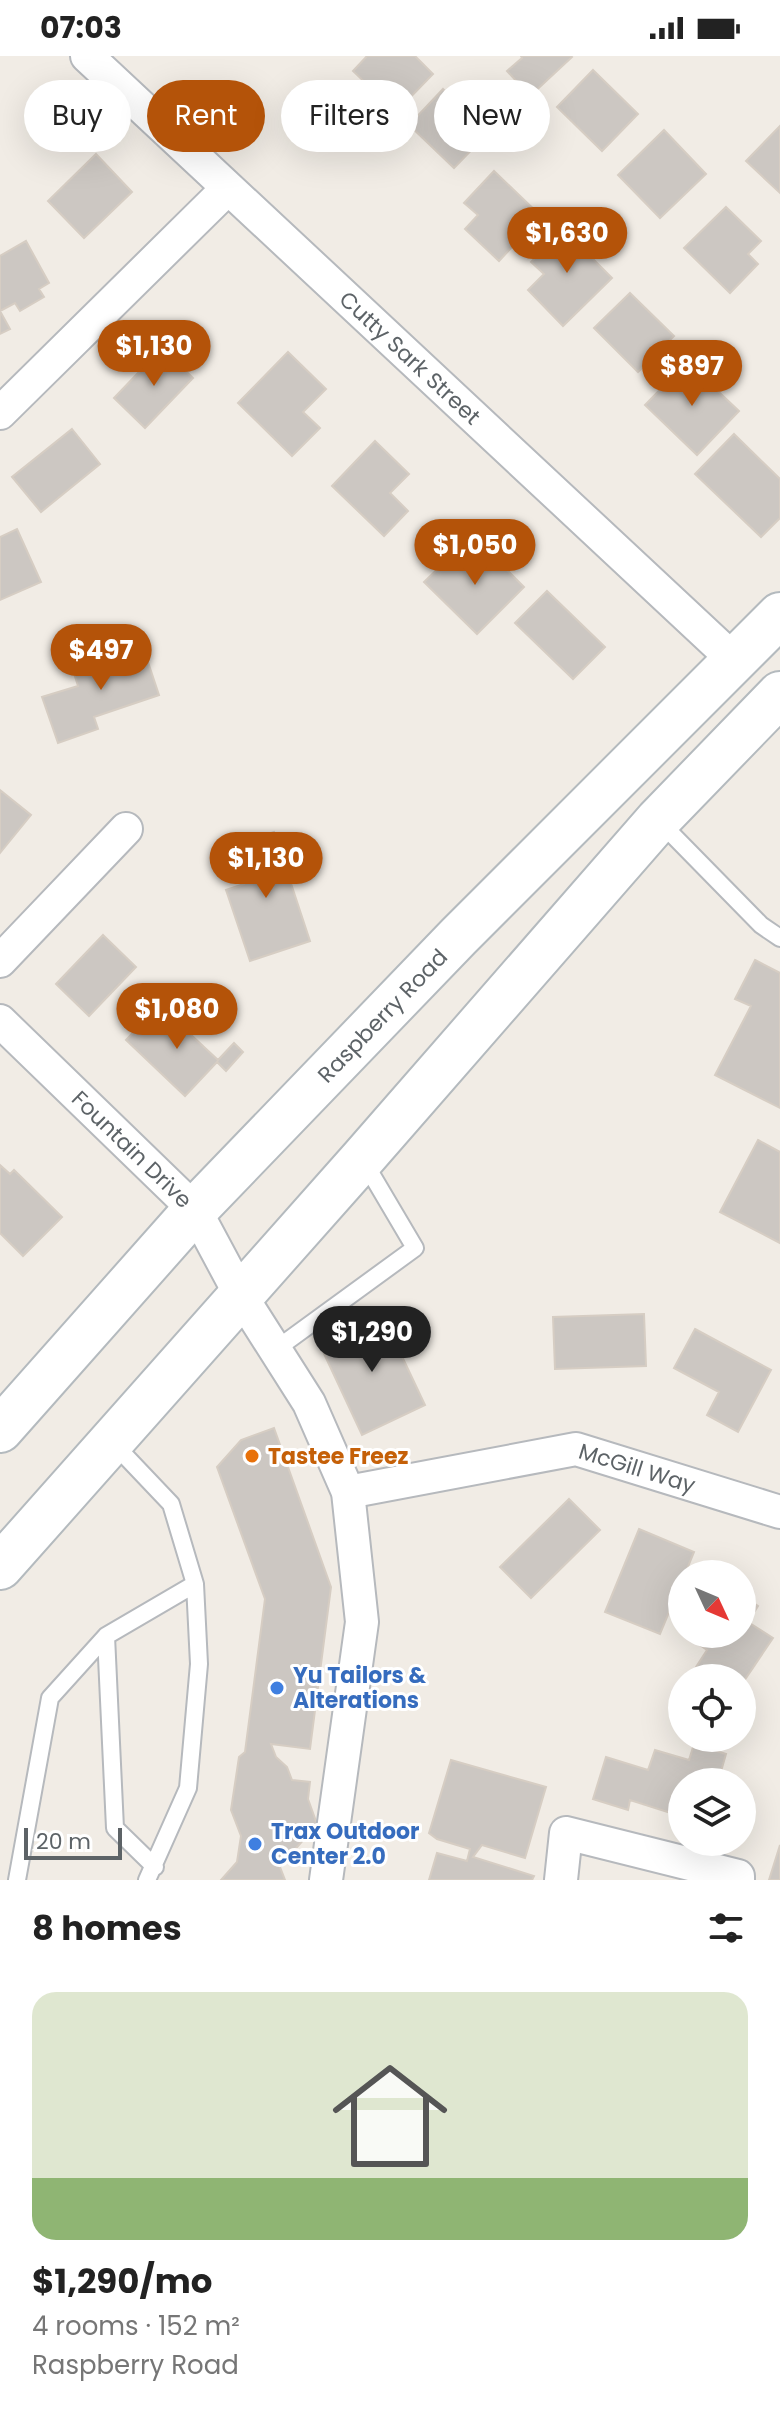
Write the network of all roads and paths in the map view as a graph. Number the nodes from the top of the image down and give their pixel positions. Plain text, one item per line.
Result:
1 (87, 56) edge
2 (227, 189) junction
3 (0, 413) edge
4 (780, 615) edge
5 (734, 660) junction
6 (780, 694) edge
7 (658, 820) junction
8 (126, 829) dead end
9 (780, 938) edge
10 (0, 961) edge
11 (0, 1021) edge
12 (363, 1158) junction
13 (195, 1210) junction
14 (241, 1296) junction
15 (275, 1350) junction
16 (0, 1430) edge
17 (112, 1442) junction
18 (348, 1492) junction
19 (780, 1512) edge
20 (0, 1567) edge
21 (195, 1584) junction
22 (106, 1636) junction
23 (151, 1873) edge
24 (17, 1880) edge
25 (326, 1880) edge
26 (561, 1880) edge
27 (738, 1880) edge

1 - 2 street, Cutty Sark Street
2 - 3 street
2 - 5 street, Cutty Sark Street
4 - 5 main road, Raspberry Road
5 - 13 main road, Raspberry Road
6 - 7 main road
7 - 9 lane
7 - 12 main road
8 - 10 street
11 - 13 street, Fountain Drive
12 - 14 main road
12 - 15 lane
13 - 14 street, Fountain Drive
13 - 16 main road, Raspberry Road
14 - 15 street
14 - 17 main road
15 - 18 street
17 - 20 main road
17 - 21 lane
18 - 19 street, McGill Way
18 - 25 street
21 - 22 lane
21 - 23 lane
22 - 23 lane
22 - 24 lane
26 - 27 street

